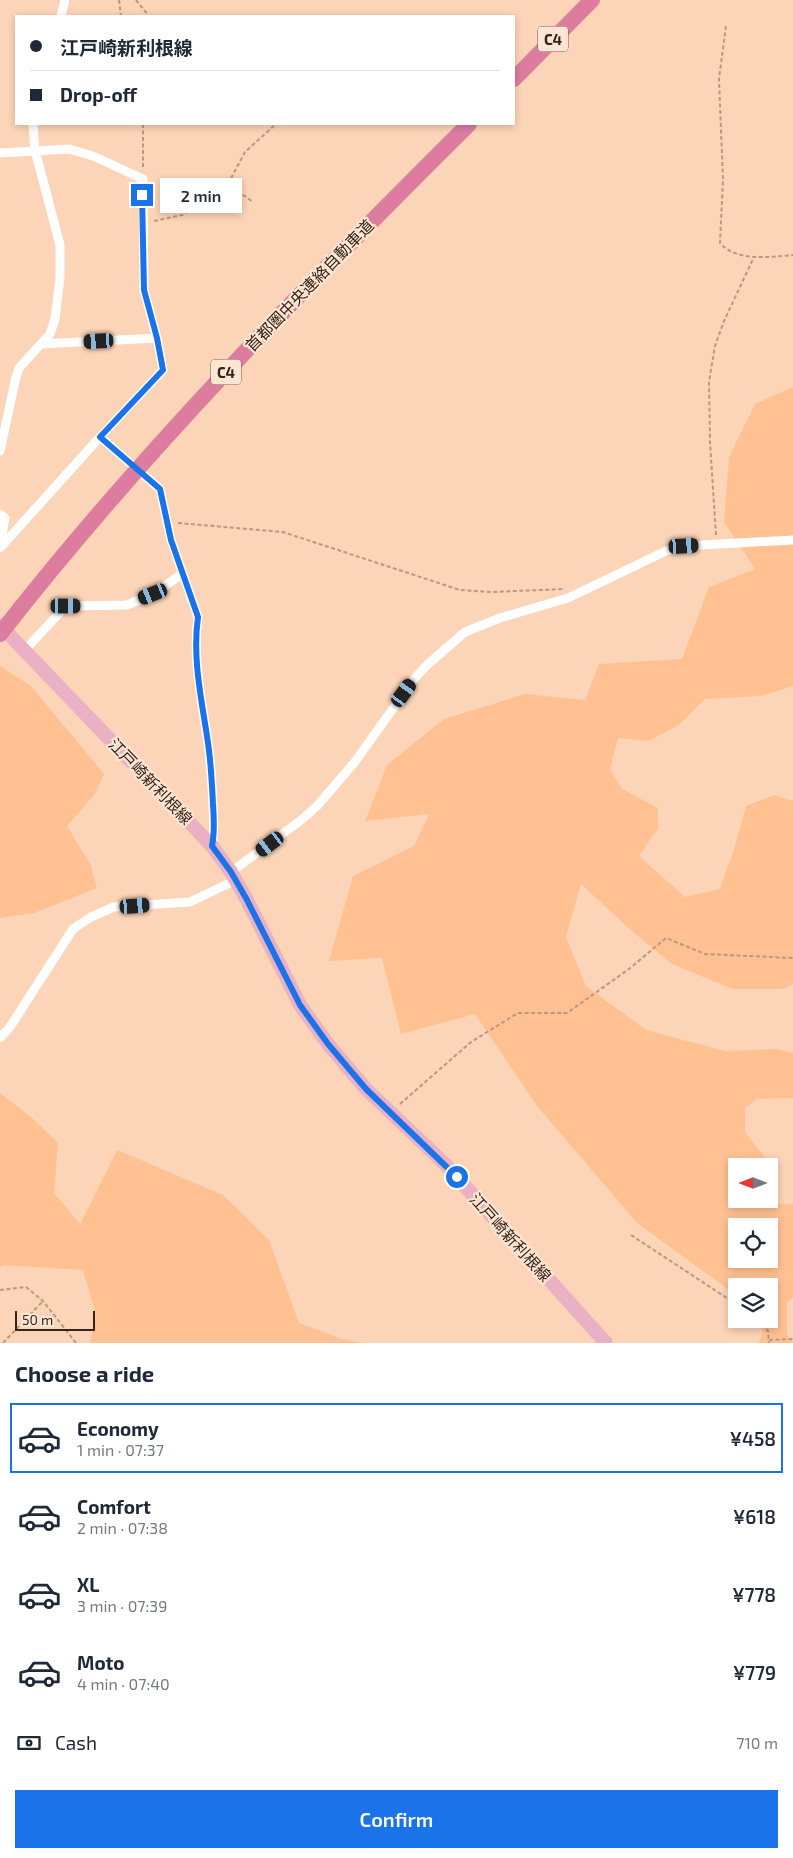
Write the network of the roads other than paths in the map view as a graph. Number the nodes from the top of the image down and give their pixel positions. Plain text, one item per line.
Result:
1 (65, 0) edge
2 (592, 0) edge
3 (61, 15) edge
4 (515, 77) edge
5 (33, 125) edge
6 (467, 125) edge
7 (36, 150) junction
8 (0, 154) edge
9 (157, 338) junction
10 (41, 344) junction
11 (0, 398) edge
12 (10, 400) junction
13 (104, 440) junction
14 (0, 451) edge
15 (0, 514) edge
16 (793, 540) edge
17 (0, 547) edge
18 (182, 574) junction
19 (0, 625) edge
20 (0, 634) edge
21 (21, 647) junction
22 (212, 846) junction
23 (233, 876) junction
24 (0, 1038) edge
25 (606, 1343) edge

1 - 3 street
2 - 4 highway, C4
5 - 7 street
6 - 20 highway, 首都圏中央連絡自動車道 / C4
7 - 8 street
7 - 9 street
7 - 10 street
9 - 10 street
9 - 13 street
10 - 12 street
11 - 12 street
12 - 14 street
13 - 17 street
13 - 18 street
15 - 17 street
16 - 23 street
18 - 21 street
18 - 22 street
19 - 21 main road, 江戸崎新利根線
21 - 22 main road, 江戸崎新利根線
22 - 23 main road, 江戸崎新利根線
23 - 24 street
23 - 25 main road, 江戸崎新利根線

